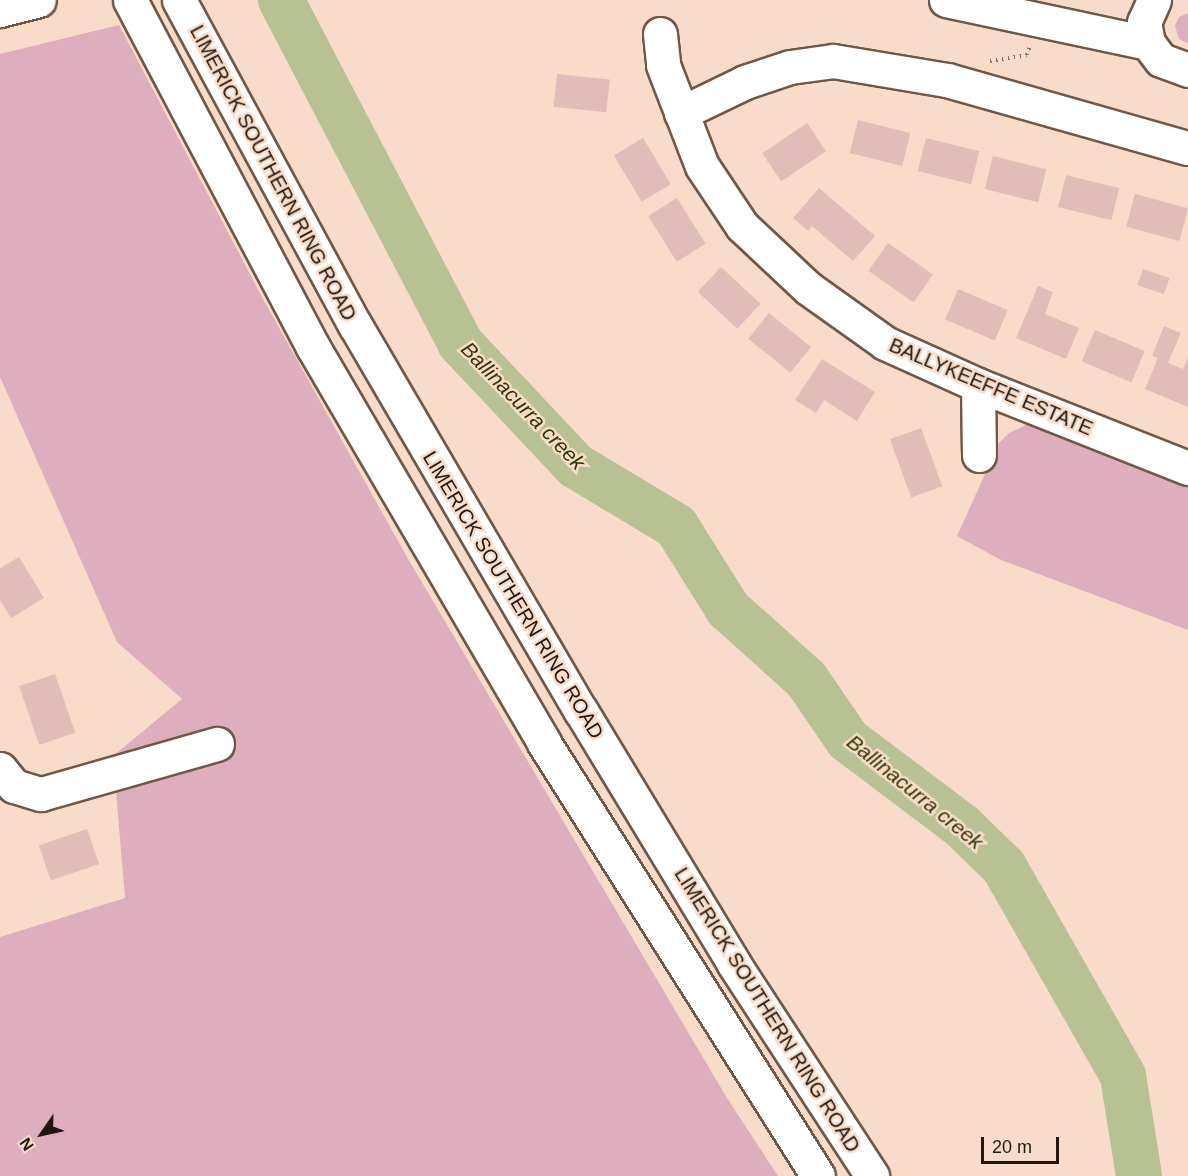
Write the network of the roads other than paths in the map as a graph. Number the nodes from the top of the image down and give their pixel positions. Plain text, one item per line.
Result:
1 (39, 0) edge
2 (130, 0) edge
3 (179, 0) edge
4 (946, 0) edge
5 (1154, 0) edge
6 (0, 10) edge
7 (660, 34) dead end
8 (1148, 43) junction
9 (1185, 70) edge
10 (681, 113) junction
11 (1188, 148) edge
12 (978, 385) junction
13 (979, 455) dead end
14 (1188, 468) edge
15 (217, 744) dead end
16 (0, 769) edge
17 (818, 1176) edge
18 (872, 1176) edge

1 - 6 main road
2 - 17 main road
3 - 18 main road, LIMERICK SOUTHERN RING ROAD
4 - 8 main road
5 - 8 main road
7 - 10 main road, BALLYKEEFFE ESTATE
8 - 9 main road
10 - 11 main road
10 - 12 main road, BALLYKEEFFE ESTATE
12 - 13 main road
12 - 14 main road, BALLYKEEFFE ESTATE
15 - 16 main road

